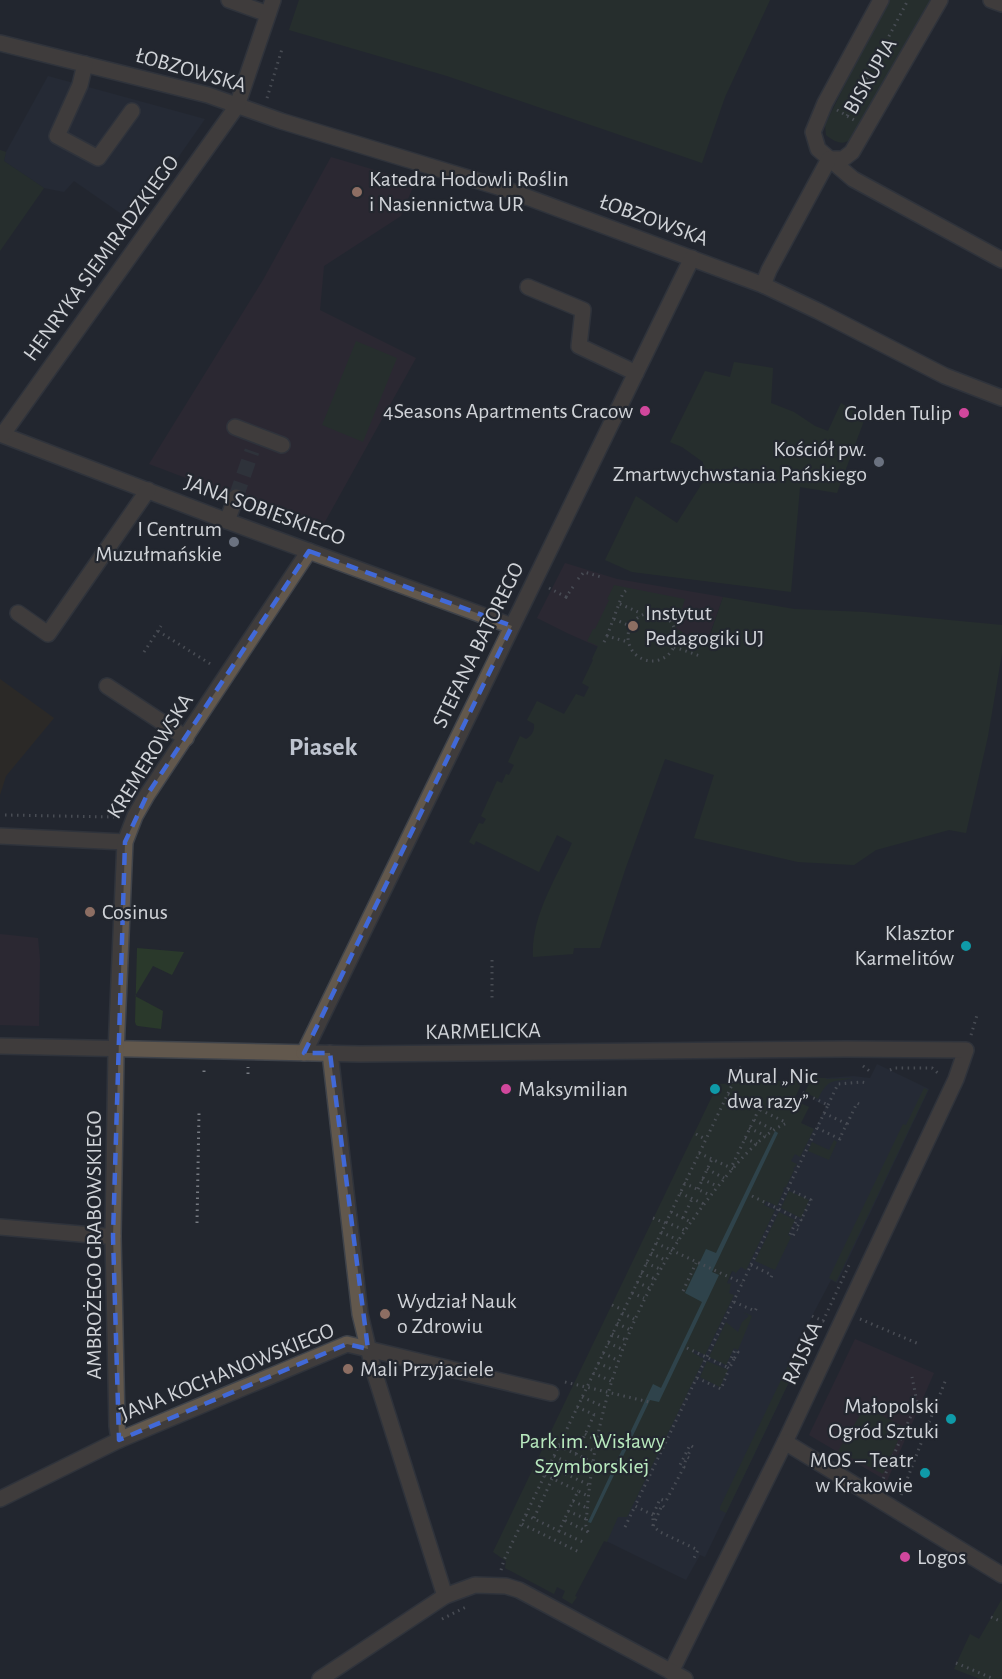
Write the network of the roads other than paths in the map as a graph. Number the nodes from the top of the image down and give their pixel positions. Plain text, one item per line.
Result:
1 (229, 0) edge
2 (881, 0) edge
3 (940, 0) edge
4 (991, 0) edge
5 (1002, 4) edge
6 (271, 7) edge
7 (0, 43) edge
8 (85, 64) junction
9 (237, 105) junction
10 (132, 111) dead end
11 (829, 159) junction
12 (692, 258) junction
13 (1002, 260) edge
14 (763, 285) junction
15 (528, 287) dead end
16 (636, 373) junction
17 (1002, 398) edge
18 (235, 428) dead end
19 (1, 434) edge
20 (257, 436) junction
21 (282, 445) dead end
22 (252, 451) tunnel mouth
23 (148, 490) junction
24 (236, 497) tunnel mouth
25 (227, 521) junction
26 (309, 551) junction
27 (18, 613) dead end
28 (512, 627) junction
29 (107, 686) dead end
30 (186, 738) junction
31 (0, 836) edge
32 (124, 842) junction
33 (968, 1042) joint
34 (0, 1046) edge
35 (117, 1048) junction
36 (304, 1053) junction
37 (330, 1053) junction
38 (0, 1227) edge
39 (113, 1236) junction
40 (368, 1349) junction
41 (550, 1393) dead end
42 (119, 1440) junction
43 (785, 1442) junction
44 (0, 1499) edge
45 (1002, 1575) edge
46 (445, 1596) junction
47 (671, 1672) junction
48 (320, 1679) edge
49 (685, 1679) edge

1 - 6 street
2 - 11 street, BISKUPIA
3 - 11 street, BISKUPIA
4 - 5 street
6 - 9 street, HENRYKA SIEMIRADZKIEGO
7 - 8 street, ŁOBZOWSKA
8 - 9 street, ŁOBZOWSKA
8 - 10 street
9 - 12 street, ŁOBZOWSKA
9 - 19 street, HENRYKA SIEMIRADZKIEGO
11 - 13 street
11 - 14 street
12 - 14 street, ŁOBZOWSKA
12 - 16 street, STEFANA BATOREGO
14 - 17 street, ŁOBZOWSKA
15 - 16 street
16 - 28 street, STEFANA BATOREGO
18 - 20 street
19 - 23 street, JANA SOBIESKIEGO
20 - 21 street
20 - 22 street
23 - 25 street, JANA SOBIESKIEGO
23 - 27 street
24 - 25 street
25 - 26 street, JANA SOBIESKIEGO
26 - 28 street, JANA SOBIESKIEGO
26 - 30 street, KREMEROWSKA
28 - 36 street, STEFANA BATOREGO
29 - 30 street
30 - 32 street, KREMEROWSKA
31 - 32 street
32 - 35 street, KREMEROWSKA
33 - 37 street, KARMELICKA
33 - 43 street, RAJSKA
34 - 35 street, KARMELICKA
35 - 36 street, KARMELICKA
35 - 39 street, AMBROŻEGO GRABOWSKIEGO
36 - 37 street, KARMELICKA
37 - 40 street
38 - 39 street
39 - 42 street, AMBROŻEGO GRABOWSKIEGO
40 - 41 street, JANA KOCHANOWSKIEGO
40 - 42 street, JANA KOCHANOWSKIEGO
40 - 46 street
42 - 44 street, JANA KOCHANOWSKIEGO
43 - 45 street
43 - 47 street, RAJSKA
46 - 47 street
46 - 48 street
47 - 49 street

